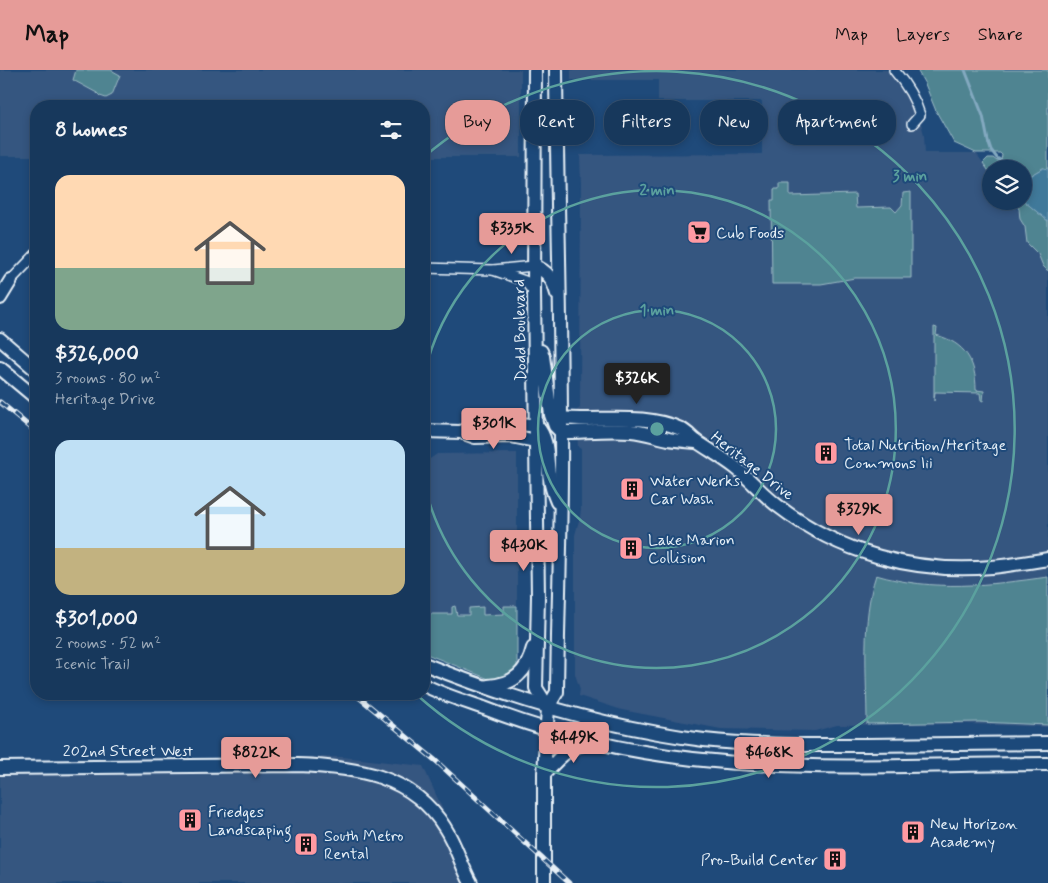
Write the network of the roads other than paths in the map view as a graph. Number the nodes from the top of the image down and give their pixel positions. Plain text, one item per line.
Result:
1 (535, 70) edge
2 (556, 70) edge
3 (894, 70) edge
4 (912, 124) dead end
5 (30, 260) edge
6 (534, 266) junction
7 (430, 268) edge
8 (493, 270) junction
9 (6, 283) edge
10 (534, 293) junction
11 (0, 298) edge
12 (561, 306) junction
13 (535, 330) junction
14 (0, 339) edge
15 (30, 365) edge
16 (0, 368) edge
17 (30, 393) edge
18 (561, 418) junction
19 (536, 426) junction
20 (430, 431) edge
21 (461, 432) junction
22 (561, 432) junction
23 (536, 441) junction
24 (697, 442) junction
25 (560, 514) junction
26 (1048, 559) edge
27 (537, 633) junction
28 (430, 666) edge
29 (430, 687) edge
30 (484, 687) junction
31 (548, 707) junction
32 (547, 730) junction
33 (598, 743) junction
34 (1048, 743) edge
35 (1048, 764) edge
36 (0, 768) edge
37 (544, 774) junction
38 (471, 883) edge
39 (544, 883) edge

1 - 6 main road, Dodd Boulevard
2 - 12 main road
3 - 4 street
5 - 9 street
6 - 8 street
6 - 10 main road, Dodd Boulevard
6 - 12 main road
7 - 8 street
8 - 10 street
9 - 11 main road
10 - 13 main road, Dodd Boulevard
12 - 18 main road
13 - 19 main road, Dodd Boulevard
13 - 22 main road
14 - 15 main road
16 - 17 main road
18 - 22 main road
18 - 24 main road, Heritage Drive
19 - 21 main road
19 - 23 main road, Dodd Boulevard
19 - 25 main road
20 - 21 main road
21 - 23 main road
22 - 24 main road, Heritage Drive
22 - 25 main road
23 - 27 main road, Dodd Boulevard
24 - 26 main road, Heritage Drive
25 - 31 main road
27 - 30 main road
27 - 31 main road, Dodd Boulevard
28 - 30 main road
29 - 32 main road
30 - 31 main road
31 - 32 main road
31 - 34 main road
32 - 33 main road
32 - 37 main road
33 - 35 main road
33 - 37 main road
36 - 38 main road, 202nd Street West
37 - 39 main road

